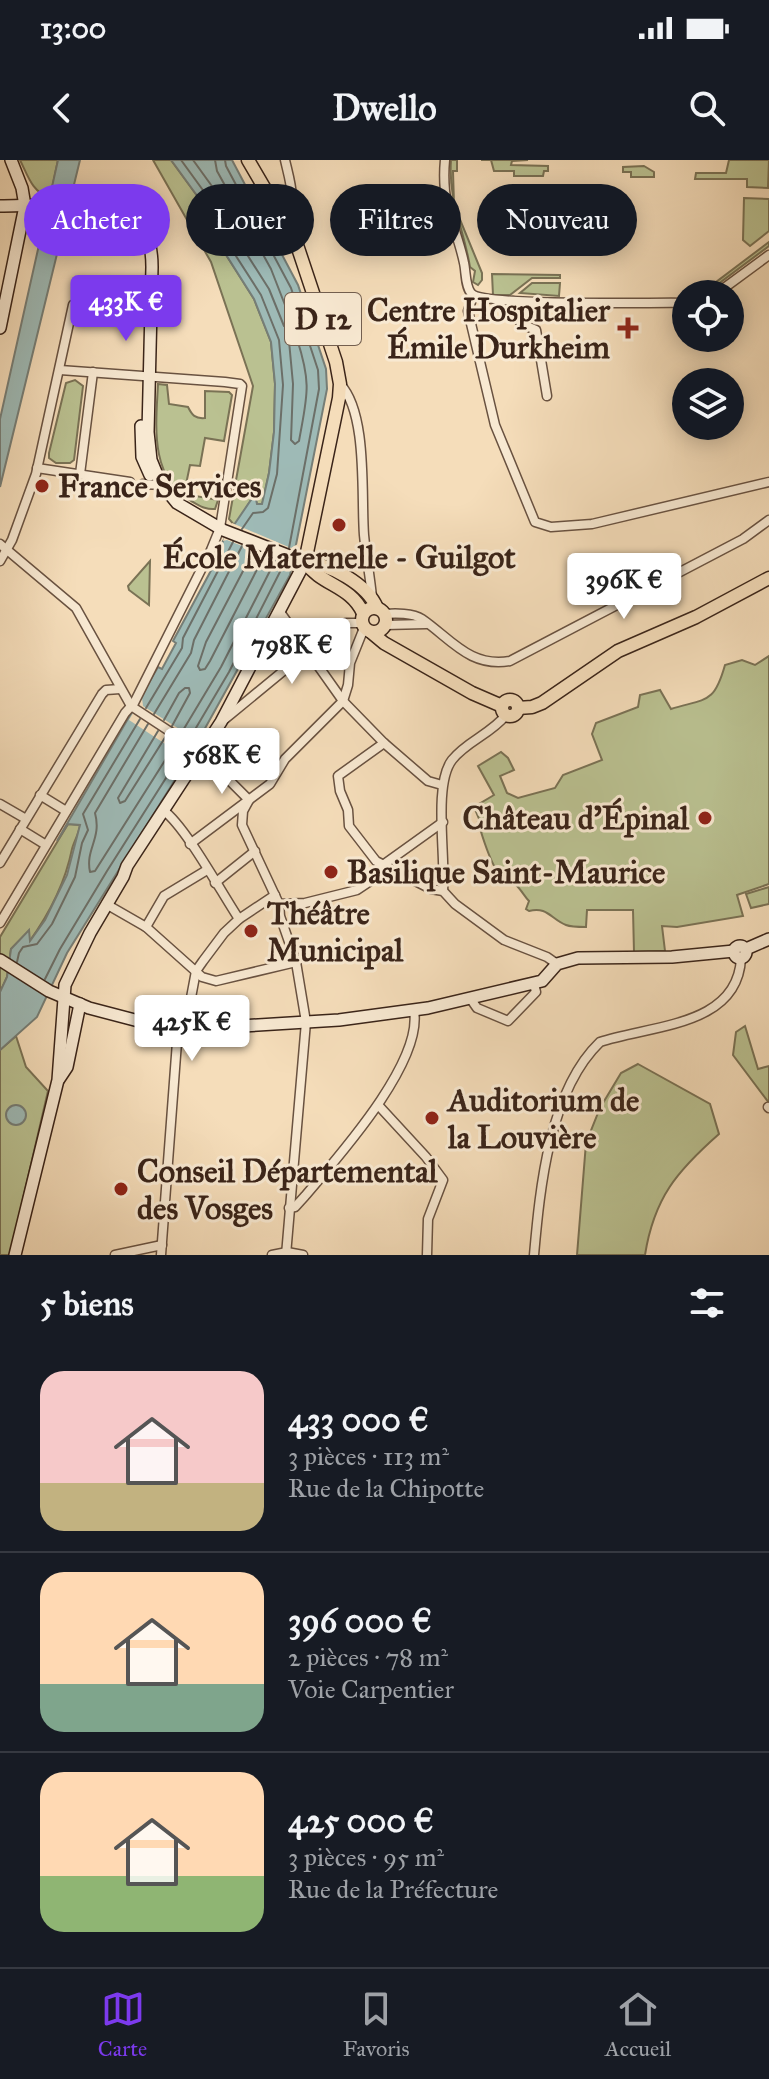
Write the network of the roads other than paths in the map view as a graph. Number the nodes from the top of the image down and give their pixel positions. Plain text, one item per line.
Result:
1 (11, 160) edge
2 (248, 160) edge
3 (285, 160) edge
4 (445, 160) edge
5 (262, 184) edge
6 (290, 184) edge
7 (24, 200) edge
8 (0, 206) edge
9 (24, 206) edge
10 (24, 211) edge
11 (769, 255) edge
12 (144, 256) edge
13 (301, 256) edge
14 (735, 280) edge
15 (473, 296) junction
16 (513, 301) junction
17 (672, 303) edge
18 (148, 309) junction
19 (0, 328) edge
20 (60, 370) junction
21 (93, 372) junction
22 (147, 376) junction
23 (340, 384) junction
24 (547, 396) dead end
25 (37, 468) junction
26 (80, 474) junction
27 (130, 482) dead end
28 (769, 482) edge
29 (769, 520) edge
30 (223, 530) junction
31 (3, 547) edge
32 (300, 560) junction
33 (0, 561) edge
34 (769, 578) edge
35 (280, 612) junction
36 (373, 620) junction
37 (308, 652) junction
38 (120, 689) junction
39 (343, 701) junction
40 (132, 708) junction
41 (504, 710) junction
42 (221, 722) junction
43 (384, 743) junction
44 (197, 750) junction
45 (442, 785) junction
46 (40, 795) junction
47 (249, 800) junction
48 (0, 804) edge
49 (163, 810) junction
50 (66, 811) junction
51 (27, 818) junction
52 (443, 822) junction
53 (20, 829) junction
54 (190, 844) junction
55 (46, 845) junction
56 (253, 847) junction
57 (0, 863) edge
58 (383, 865) junction
59 (207, 870) junction
60 (215, 883) junction
61 (443, 891) junction
62 (277, 899) junction
63 (106, 904) junction
64 (239, 919) junction
65 (0, 923) edge
66 (146, 927) junction
67 (769, 939) edge
68 (740, 953) junction
69 (0, 960) edge
70 (296, 962) junction
71 (557, 964) junction
72 (195, 975) junction
73 (534, 984) junction
74 (63, 997) junction
75 (470, 998) junction
76 (84, 1006) junction
77 (414, 1011) junction
78 (306, 1022) junction
79 (179, 1029) junction
80 (58, 1080) junction
81 (379, 1106) junction
82 (289, 1208) junction
83 (162, 1245) junction
84 (286, 1253) edge
85 (15, 1255) edge
86 (115, 1255) edge
87 (161, 1255) edge
88 (272, 1255) edge
89 (303, 1255) edge
90 (427, 1255) edge
91 (534, 1255) edge

1 - 7 main road
2 - 5 main road, D 12
3 - 6 street
4 - 15 street
8 - 9 main road
10 - 19 main road
11 - 14 street
12 - 18 main road
13 - 23 main road, D 12
15 - 16 street
15 - 28 street
16 - 17 street
16 - 24 street
18 - 20 street
18 - 22 main road
20 - 21 street
20 - 25 street
21 - 22 street
21 - 26 street
22 - 30 main road
22 - 30 street
23 - 32 main road, D 12
23 - 36 street
25 - 26 street
25 - 31 street
26 - 27 street
29 - 36 street
30 - 32 main road
30 - 40 street
31 - 33 street
31 - 38 street
32 - 35 main road, D 12
32 - 36 main road
34 - 41 main road
35 - 37 street
35 - 42 main road, D 12
36 - 37 street
36 - 39 street
36 - 41 main road
37 - 39 street
37 - 42 street
38 - 40 street
38 - 46 street
39 - 43 street
39 - 47 street
40 - 44 street
40 - 50 street
41 - 45 street
42 - 44 main road, D 12
43 - 45 street
43 - 58 street
44 - 47 street
44 - 49 main road, D 12
45 - 52 street
46 - 50 street
46 - 51 street
47 - 54 street
47 - 56 street
48 - 51 street
49 - 54 street
49 - 63 main road, D 12
50 - 55 street
51 - 53 street
52 - 58 street
52 - 61 street
53 - 55 street
53 - 57 street
54 - 59 street
55 - 65 street
56 - 60 street
56 - 62 street
58 - 61 street
58 - 62 street
59 - 60 street
59 - 66 street
60 - 64 street
61 - 71 street
62 - 64 street
62 - 70 street
63 - 66 street
63 - 74 main road, D 12
64 - 72 street
66 - 72 street
67 - 68 main road
68 - 71 main road
68 - 91 street
69 - 74 main road
70 - 72 street
70 - 78 street
71 - 73 main road
72 - 79 street
73 - 75 main road
73 - 75 street
74 - 76 main road
74 - 80 main road
75 - 77 main road
76 - 79 main road
76 - 80 main road
77 - 78 main road
77 - 81 street
78 - 79 main road
78 - 82 street
79 - 83 street
80 - 85 main road
81 - 82 street
81 - 90 street
82 - 84 street
83 - 86 street
83 - 87 street
84 - 88 street
84 - 89 street

